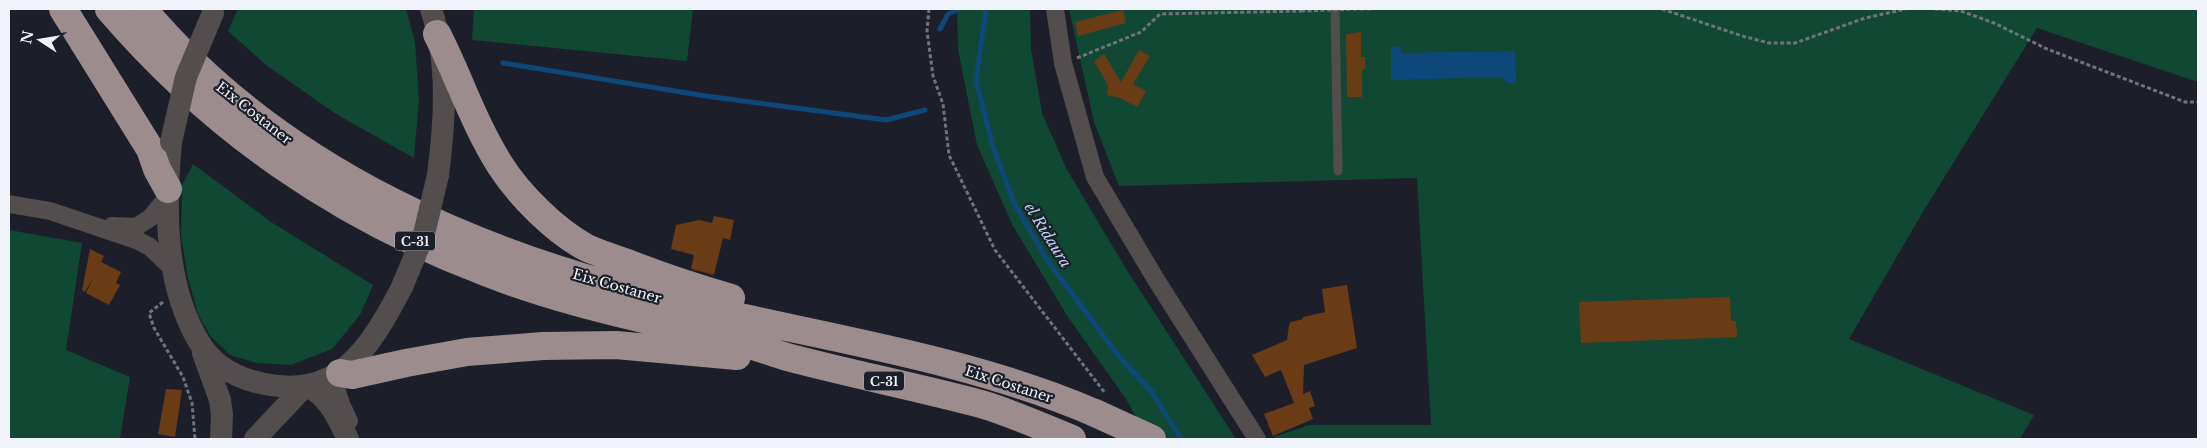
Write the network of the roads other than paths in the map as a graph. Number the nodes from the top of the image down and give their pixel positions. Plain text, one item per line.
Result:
1 (63, 9) edge
2 (109, 9) edge
3 (143, 9) edge
4 (1055, 9) edge
5 (1335, 9) edge
6 (214, 11) edge
7 (434, 22) edge
8 (1338, 171) dead end
9 (167, 194) junction
10 (9, 204) edge
11 (101, 226) junction
12 (176, 280) junction
13 (821, 333) junction
14 (200, 343) junction
15 (784, 356) junction
16 (336, 375) junction
17 (305, 386) junction
18 (221, 439) edge
19 (255, 439) edge
20 (348, 439) edge
21 (358, 439) edge
22 (1072, 439) edge
23 (1152, 439) edge
24 (1257, 439) edge

1 - 9 highway
2 - 15 highway, Eix Costaner / C-31
3 - 13 highway, Eix Costaner / C-31
4 - 24 street
5 - 8 lane
6 - 9 street, bridge
7 - 13 highway
7 - 16 street, bridge
9 - 11 street
9 - 12 street
10 - 11 street
11 - 12 street
12 - 14 street
13 - 23 highway, Eix Costaner / C-31, bridge
14 - 17 street
14 - 18 street
15 - 16 highway
15 - 22 highway, Eix Costaner / C-31
16 - 17 street
16 - 21 street
17 - 19 street
17 - 20 street

